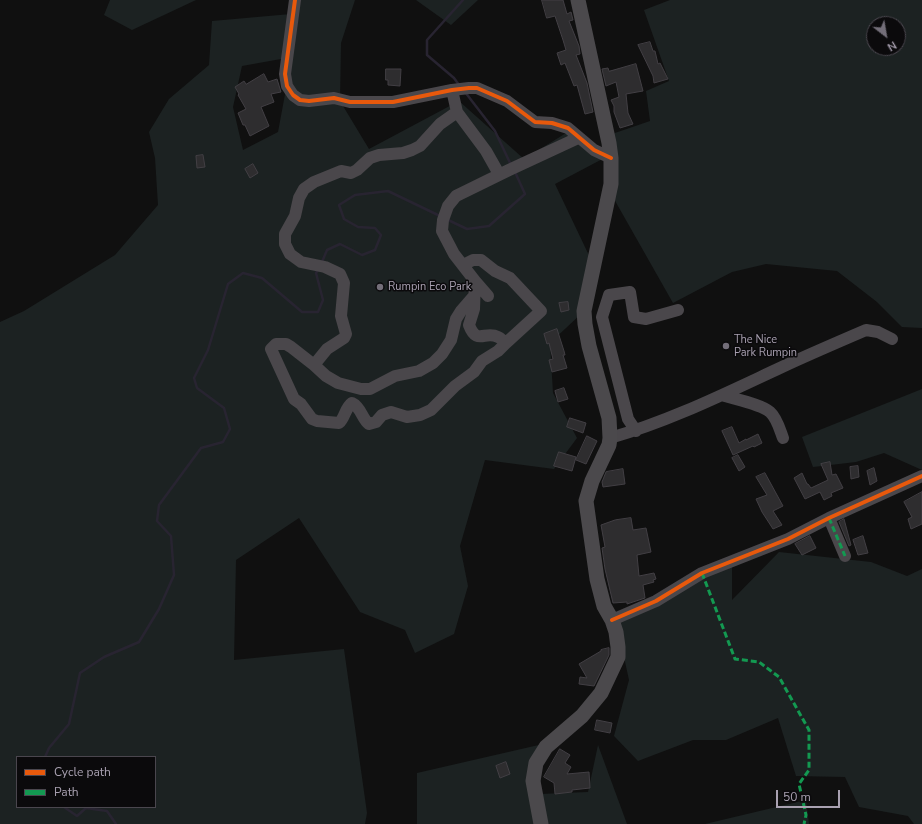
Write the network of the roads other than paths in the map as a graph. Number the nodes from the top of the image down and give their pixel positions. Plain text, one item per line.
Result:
1 (295, 0) edge
2 (578, 0) edge
3 (459, 89) junction
4 (458, 112) junction
5 (578, 138) junction
6 (611, 158) junction
7 (504, 172) junction
8 (463, 265) junction
9 (475, 281) junction
10 (474, 296) junction
11 (488, 296) dead end
12 (678, 310) dead end
13 (892, 339) dead end
14 (506, 343) junction
15 (314, 365) junction
16 (722, 395) junction
17 (636, 431) junction
18 (610, 438) junction
19 (782, 438) dead end
20 (922, 476) edge
21 (829, 518) junction
22 (845, 556) dead end
23 (612, 620) junction
24 (541, 824) edge

1 - 3 street
2 - 6 main road
3 - 4 street
3 - 5 street
4 - 7 street
4 - 15 street
5 - 6 street
5 - 7 street
6 - 18 main road
7 - 8 street
8 - 9 street
8 - 14 street
9 - 10 street
9 - 11 street
10 - 14 street
10 - 15 street
12 - 17 street
13 - 16 street
14 - 15 street
16 - 17 street
16 - 19 street
17 - 18 street
18 - 23 main road
20 - 21 street
21 - 22 street
21 - 23 street
23 - 24 main road

